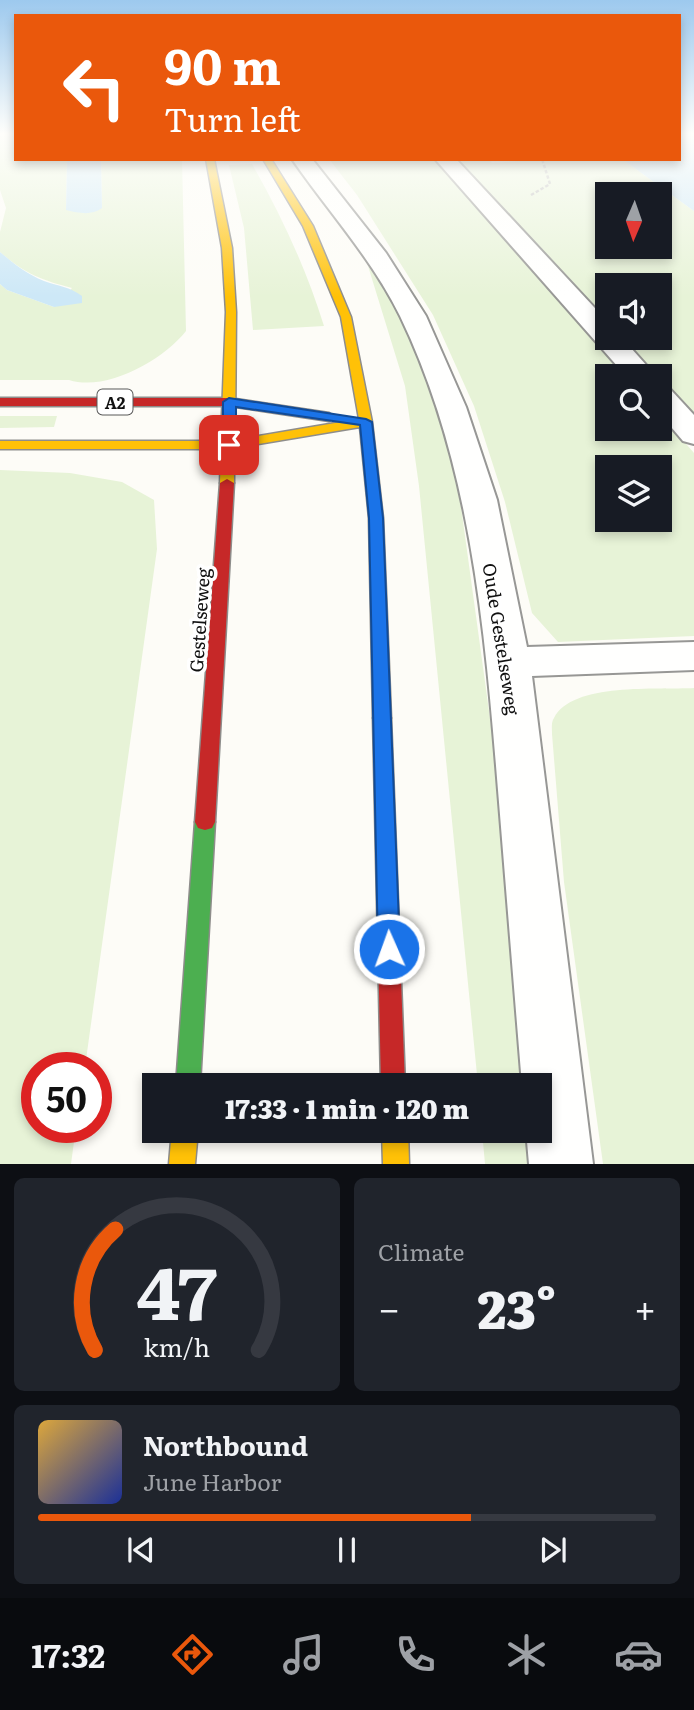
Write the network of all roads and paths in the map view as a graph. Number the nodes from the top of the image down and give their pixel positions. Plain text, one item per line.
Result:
1 (216, 188) edge
2 (285, 188) edge
3 (324, 188) edge
4 (472, 188) edge
5 (631, 364) edge
6 (0, 402) edge
7 (229, 402) junction
8 (672, 409) edge
9 (366, 422) junction
10 (694, 434) edge
11 (0, 445) edge
12 (229, 445) junction
13 (694, 656) edge
14 (509, 662) junction
15 (189, 1073) edge
16 (393, 1073) edge
17 (183, 1143) edge
18 (395, 1143) edge
19 (182, 1164) edge
20 (396, 1164) edge
21 (561, 1164) edge

1 - 7 main road, Gestelseweg
2 - 9 main road
3 - 14 street, Oude Gestelseweg
4 - 5 street
6 - 7 main road, A2
7 - 9 main road
7 - 12 main road, Gestelseweg
8 - 10 street
9 - 12 main road
9 - 16 main road
11 - 12 main road
12 - 15 main road, Gestelseweg
13 - 14 street
14 - 21 street, Oude Gestelseweg
17 - 19 main road
18 - 20 main road

